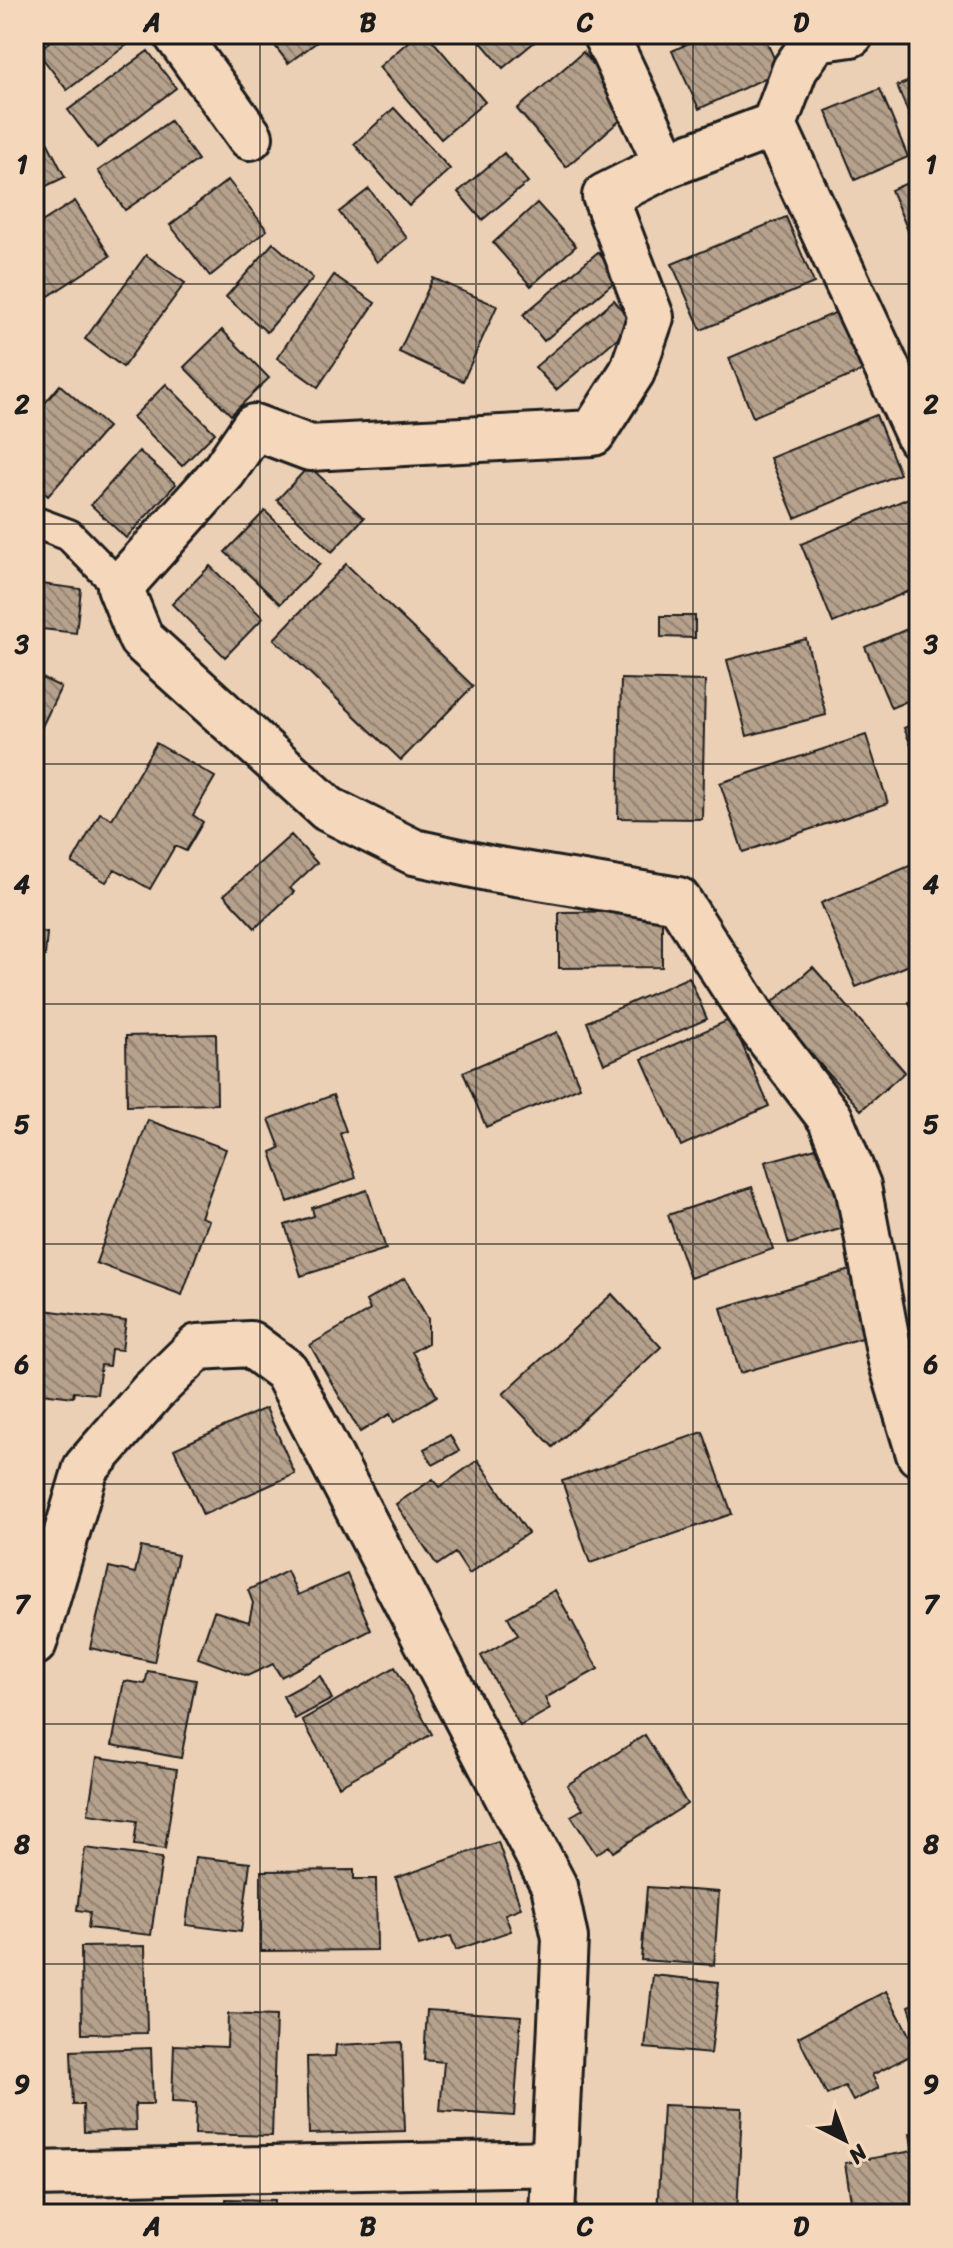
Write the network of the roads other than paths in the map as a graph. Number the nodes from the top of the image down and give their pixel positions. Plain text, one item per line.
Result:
1 (176, 34) edge
2 (605, 34) edge
3 (827, 36) edge
4 (774, 125) junction
5 (250, 137) dead end
6 (667, 165) junction
7 (919, 437) edge
8 (34, 522) edge
9 (120, 587) junction
10 (919, 1454) edge
11 (34, 1643) edge
12 (554, 2163) junction
13 (34, 2174) edge
14 (552, 2214) edge

1 - 5 street
2 - 6 street
3 - 4 street
4 - 6 street
4 - 7 street
6 - 9 street
8 - 9 lane
9 - 10 street
11 - 12 street
12 - 13 street
12 - 14 street

